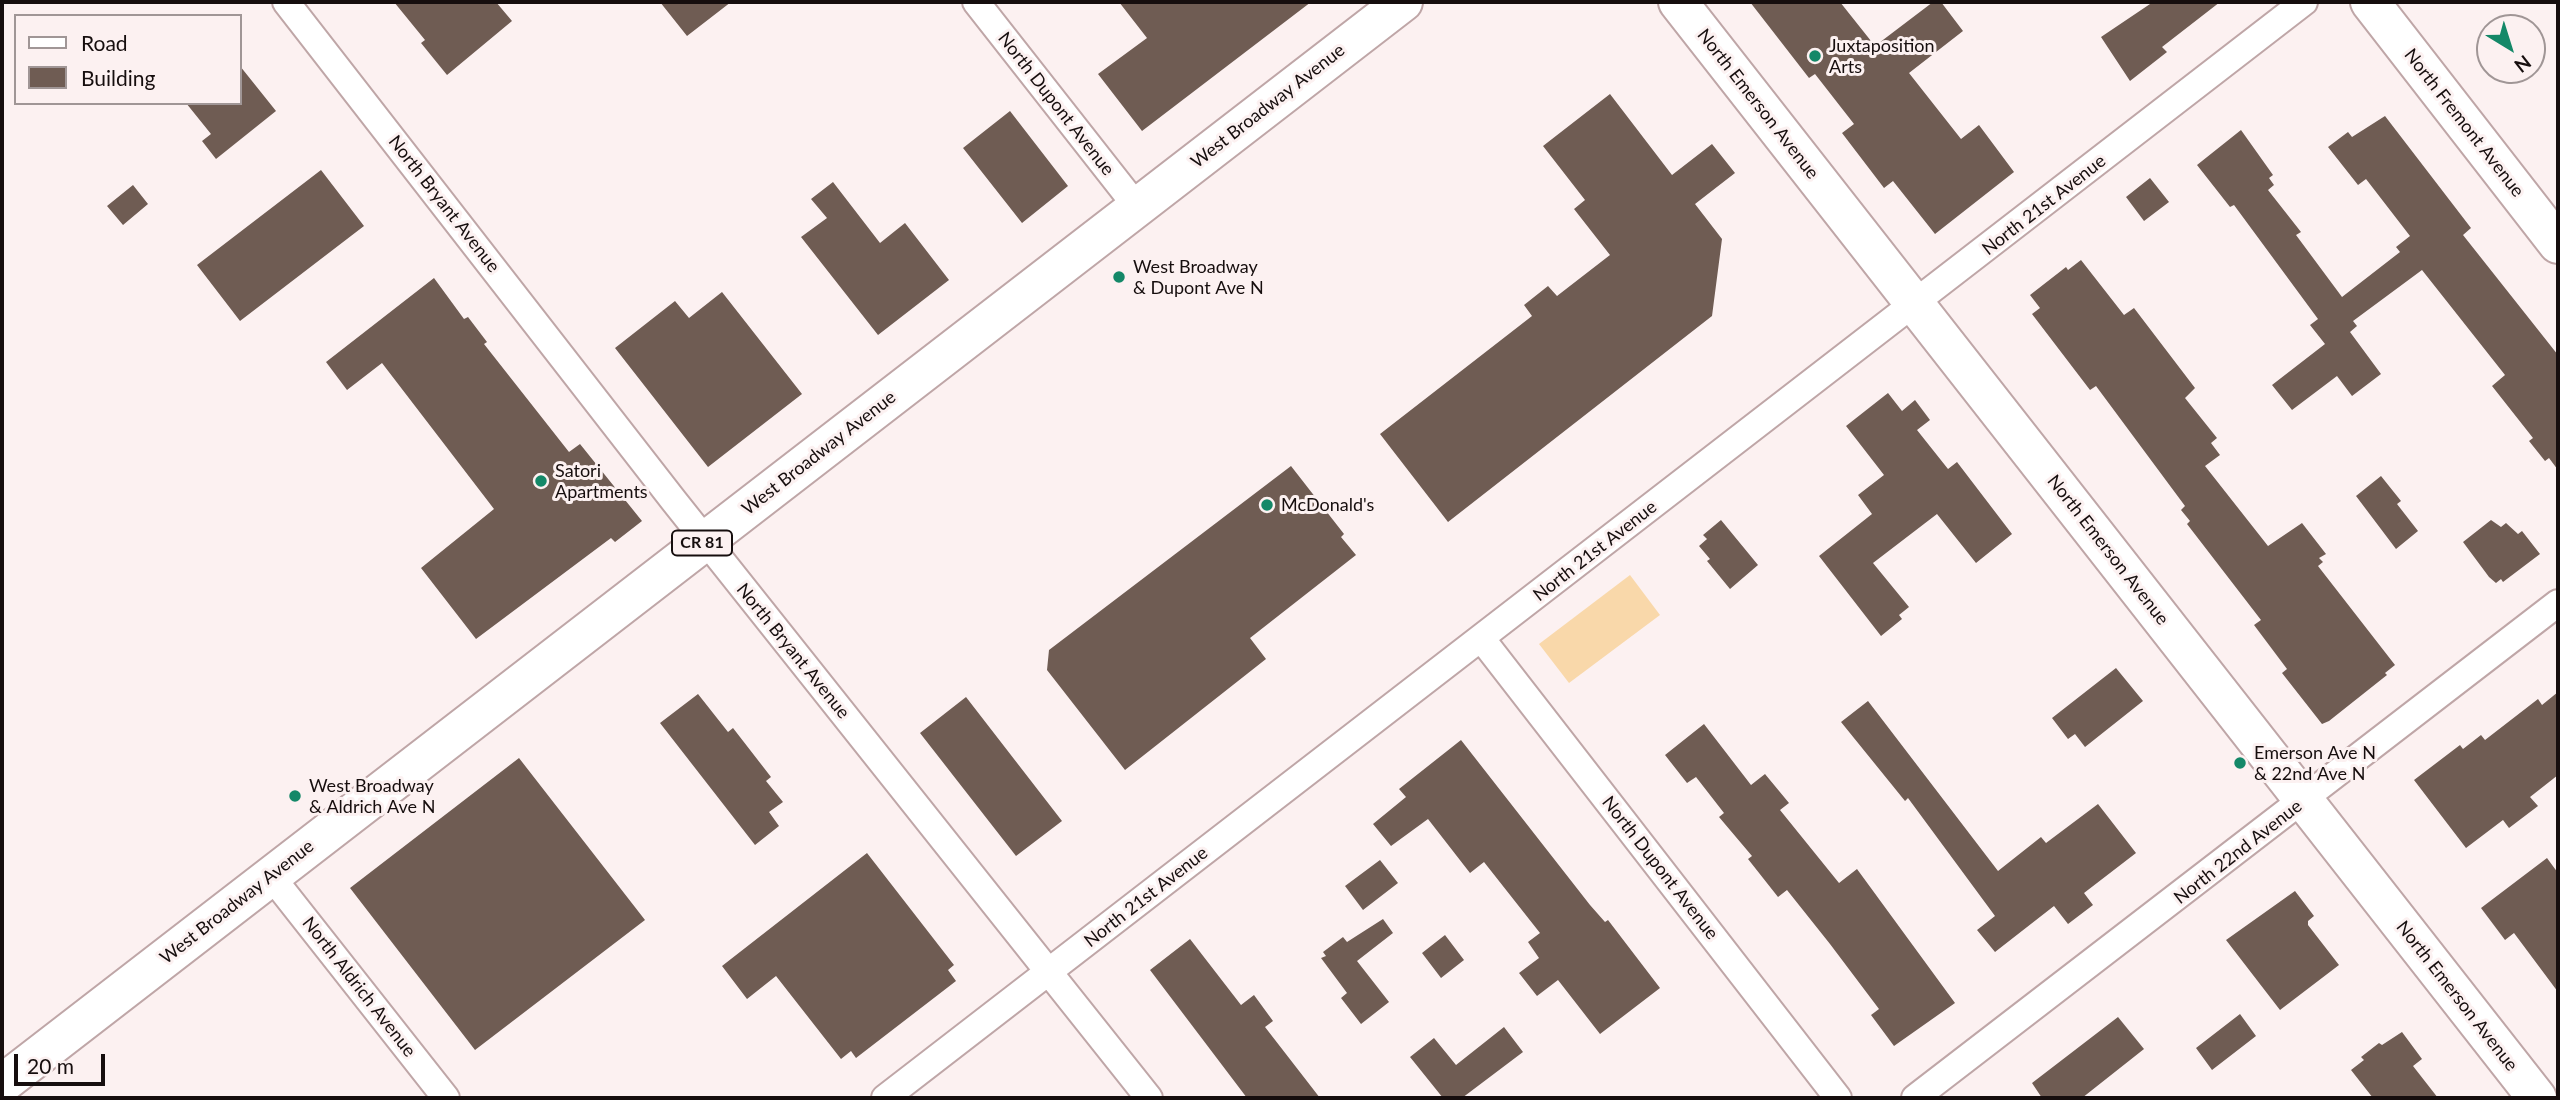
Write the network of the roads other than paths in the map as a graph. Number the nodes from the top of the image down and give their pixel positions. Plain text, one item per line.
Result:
1 (286, 2) edge
2 (976, 2) edge
3 (1403, 2) edge
4 (1678, 2) edge
5 (2304, 2) edge
6 (2370, 2) edge
7 (1137, 207) junction
8 (2558, 244) edge
9 (1914, 305) junction
10 (705, 540) junction
11 (2558, 603) edge
12 (1481, 638) junction
13 (2305, 800) junction
14 (271, 876) junction
15 (1050, 971) junction
16 (2, 1084) edge
17 (446, 1098) edge
18 (885, 1098) edge
19 (1149, 1098) edge
20 (1838, 1098) edge
21 (1915, 1098) edge
22 (2537, 1098) edge

1 - 10 street, North Bryant Avenue
2 - 7 street, North Dupont Avenue
3 - 7 main road, West Broadway Avenue / CR 81
4 - 9 main road, North Emerson Avenue
5 - 9 street, North 21st Avenue
6 - 8 main road, North Fremont Avenue
7 - 10 main road, West Broadway Avenue / CR 81
9 - 12 street, North 21st Avenue
9 - 13 main road, North Emerson Avenue
10 - 14 main road, West Broadway Avenue / CR 81
10 - 15 street, North Bryant Avenue
11 - 13 street, North 22nd Avenue
12 - 15 street, North 21st Avenue
12 - 20 street, North Dupont Avenue
13 - 21 street, North 22nd Avenue
13 - 22 main road, North Emerson Avenue
14 - 16 main road, West Broadway Avenue / CR 81
14 - 17 street, North Aldrich Avenue
15 - 18 street, North 21st Avenue
15 - 19 street, North Bryant Avenue

